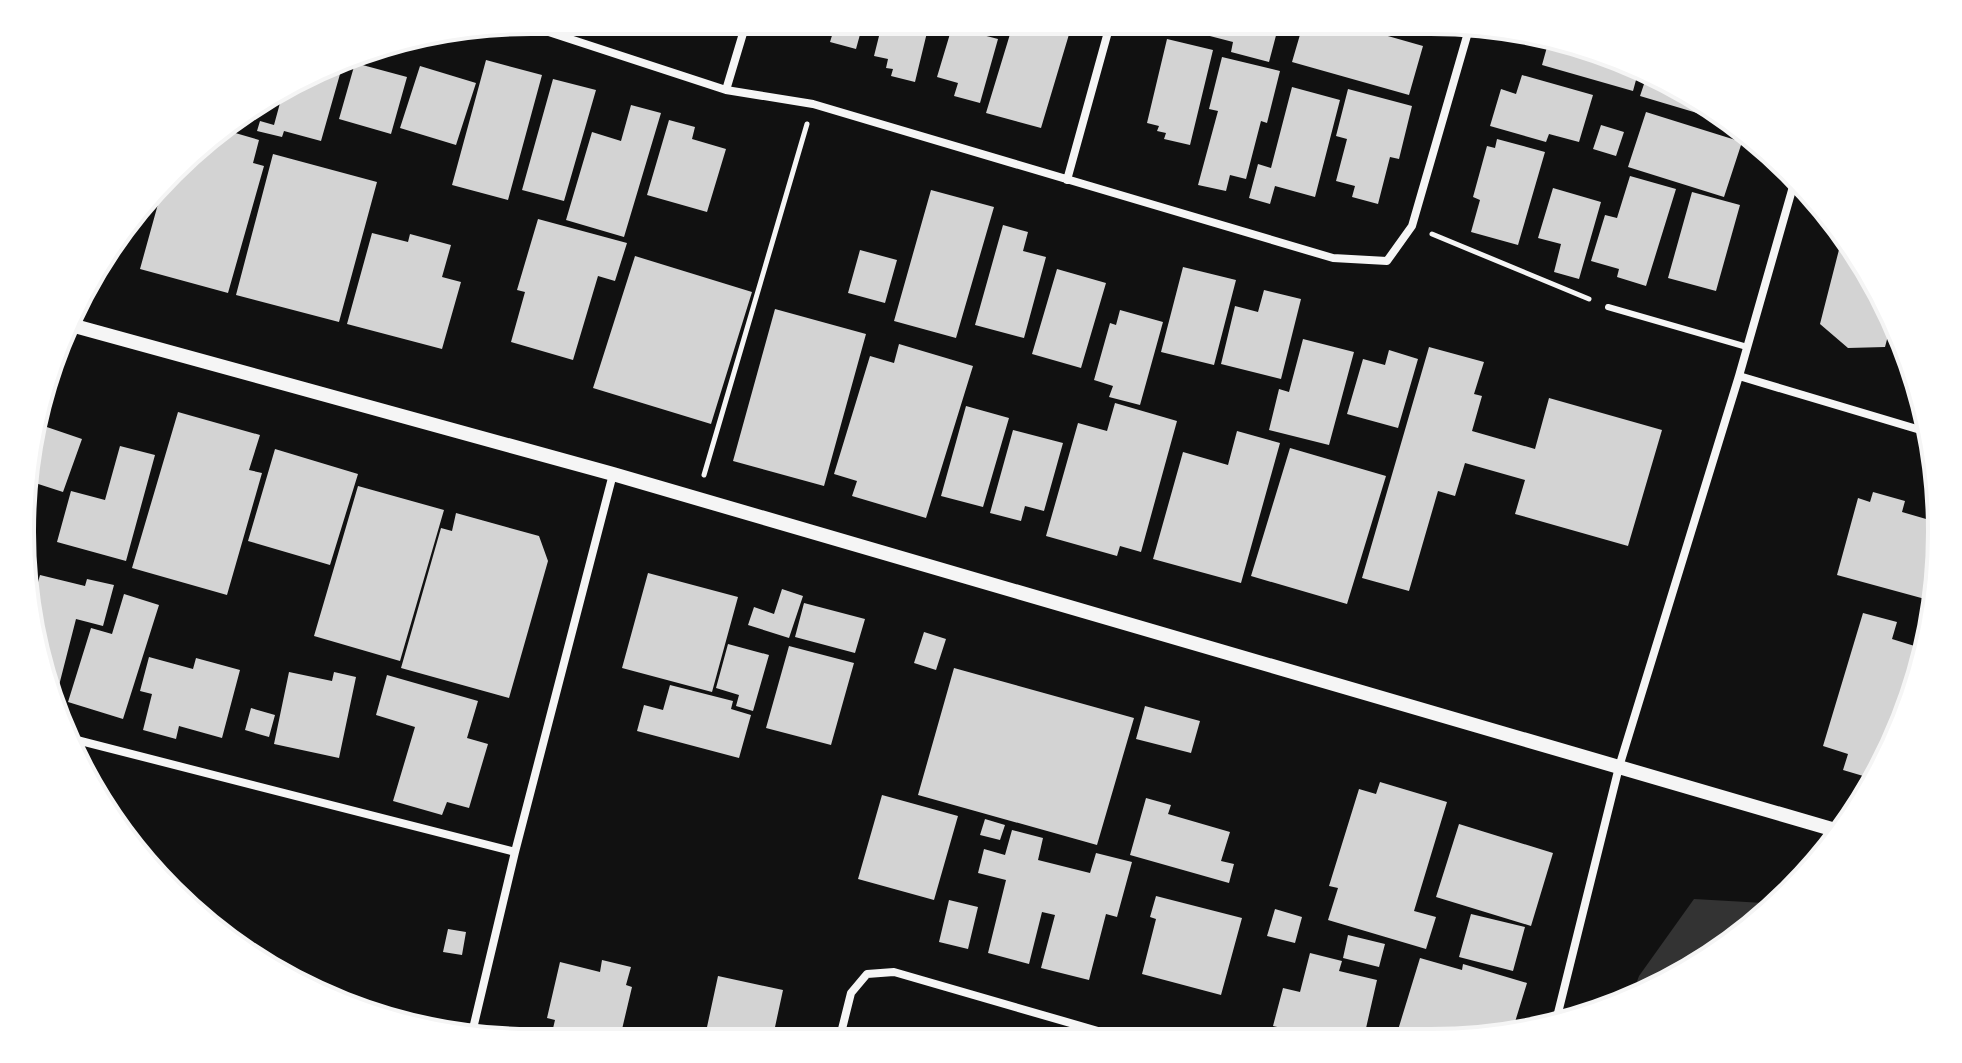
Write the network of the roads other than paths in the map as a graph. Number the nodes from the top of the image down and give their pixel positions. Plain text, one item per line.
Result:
1 (555, 34) edge
2 (743, 34) edge
3 (1107, 34) edge
4 (1467, 35) edge
5 (726, 90) junction
6 (1067, 180) junction
7 (1792, 190) edge
8 (1608, 307) road end
9 (78, 327) edge
10 (1747, 347) junction
11 (1739, 376) junction
12 (1917, 429) edge
13 (613, 474) junction
14 (80, 741) edge
15 (1619, 767) junction
16 (1829, 828) edge
17 (515, 852) junction
18 (1558, 1012) edge
19 (474, 1026) edge
20 (842, 1029) edge
21 (1091, 1029) edge

1 - 5 street
2 - 5 street
3 - 6 street
4 - 6 street
5 - 6 street
7 - 10 street
8 - 10 lane
9 - 13 street
10 - 11 street
11 - 12 street
11 - 15 street
13 - 15 street
13 - 17 street
14 - 17 street
15 - 16 street
15 - 18 street
17 - 19 street
20 - 21 street

